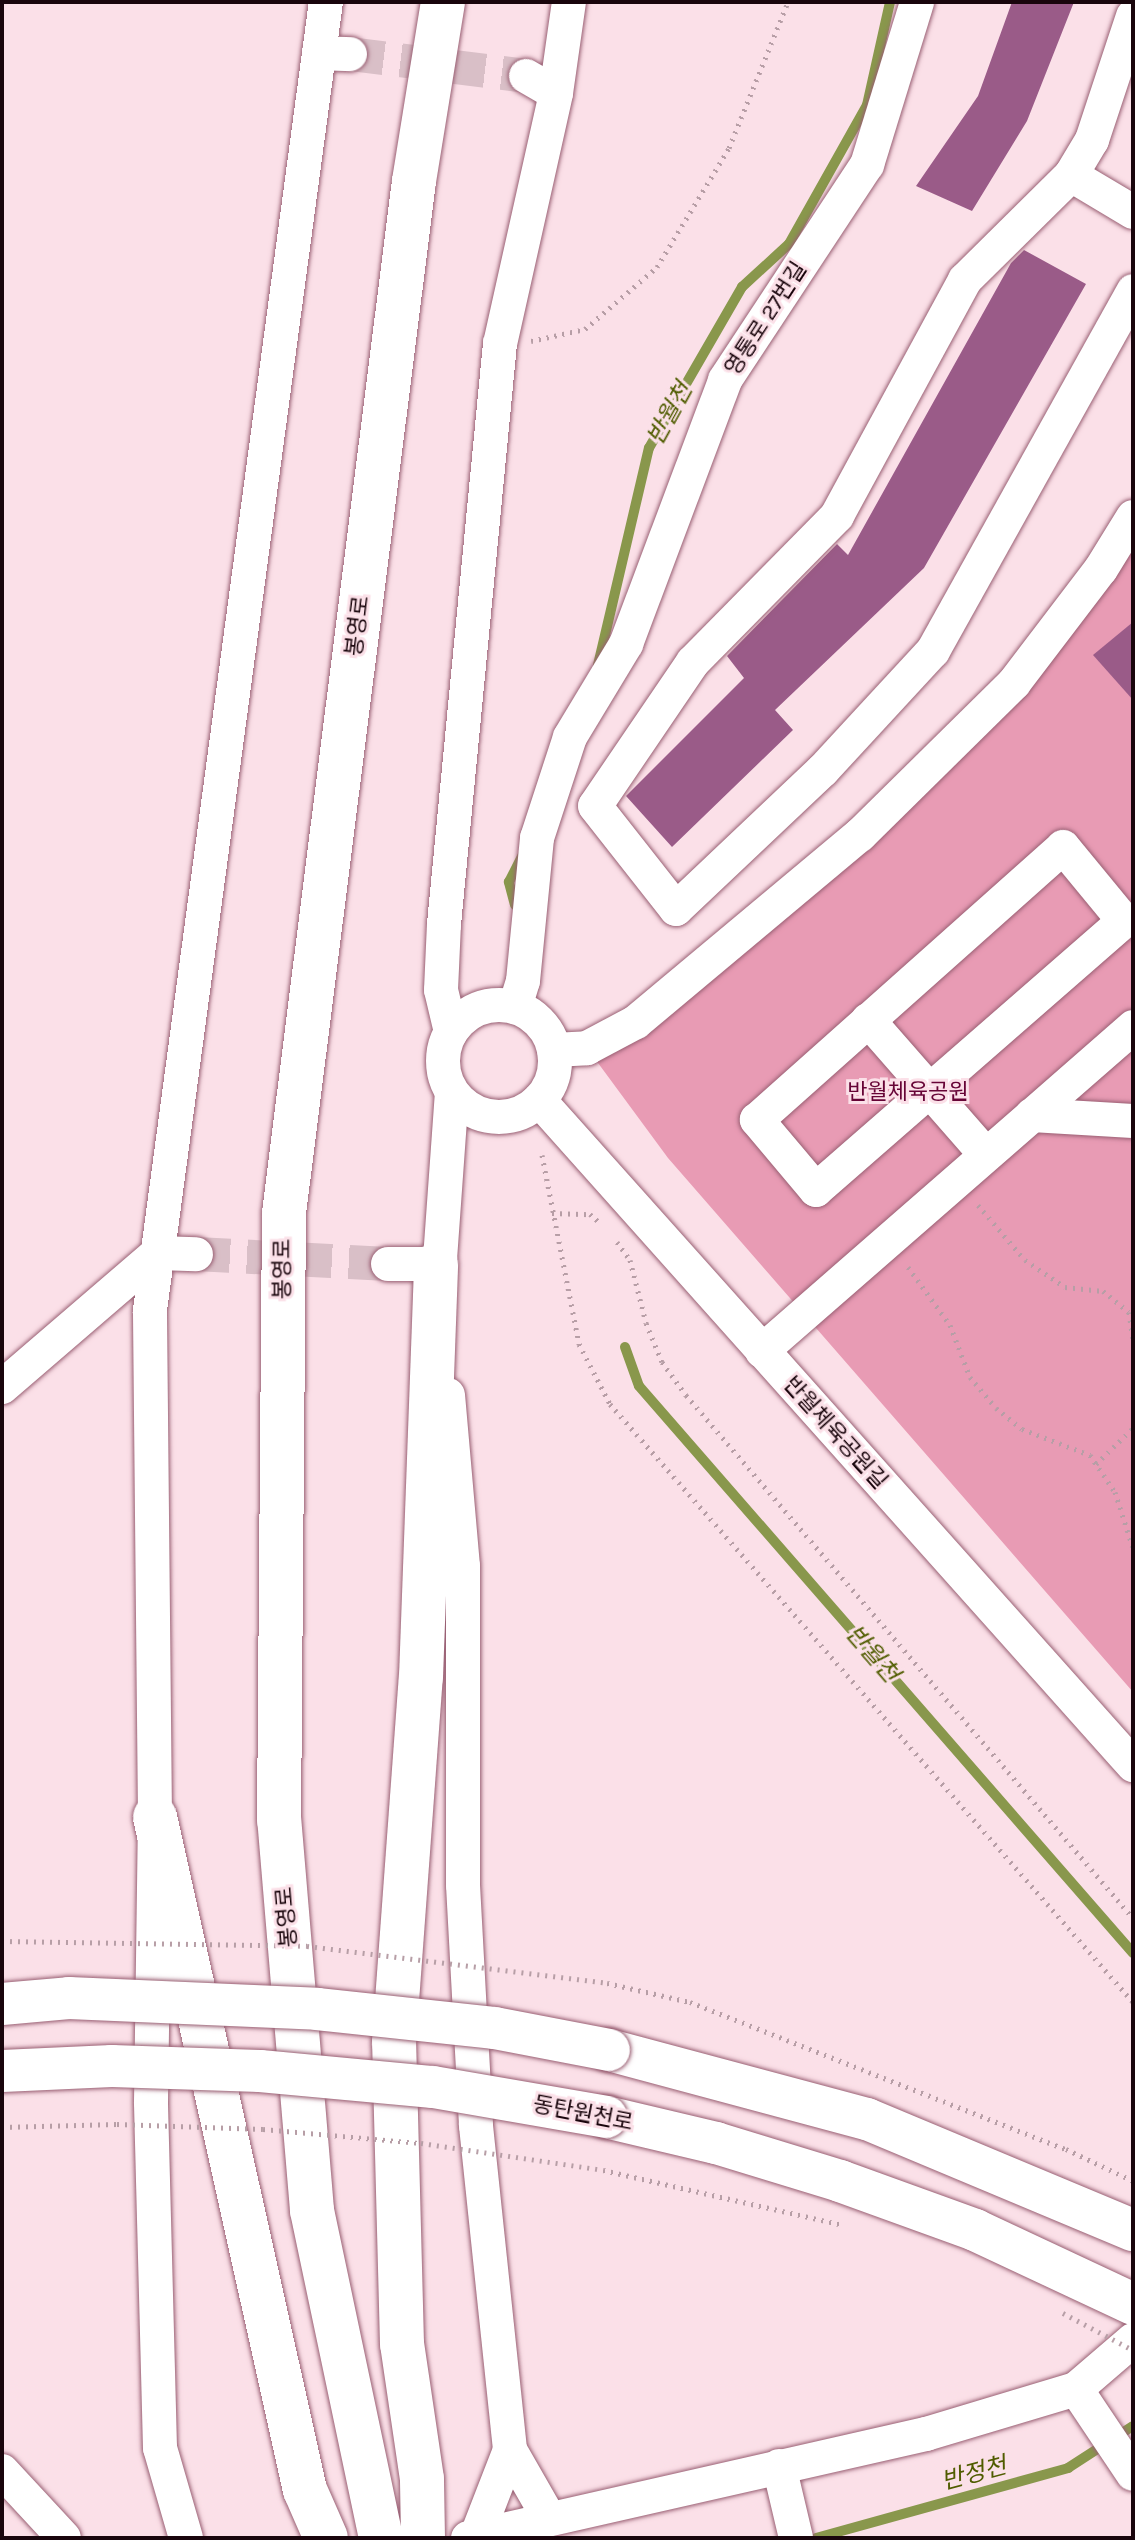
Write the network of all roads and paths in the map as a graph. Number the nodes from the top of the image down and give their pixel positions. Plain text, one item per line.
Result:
1 (326, 2) edge
2 (443, 2) edge
3 (569, 2) edge
4 (788, 2) edge
5 (917, 2) edge
6 (1133, 16) edge
7 (526, 76) tunnel mouth
8 (556, 93) junction
9 (1071, 175) junction
10 (1133, 212) edge
11 (1133, 291) edge
12 (500, 344) junction
13 (1133, 517) edge
14 (515, 1007) junction
15 (868, 1020) junction
16 (1133, 1027) edge
17 (451, 1032) junction
18 (554, 1050) junction
19 (931, 1092) junction
20 (452, 1093) junction
21 (539, 1100) junction
22 (1032, 1115) junction
23 (1133, 1121) edge
24 (542, 1154) dead end
25 (986, 1155) junction
26 (956, 1181) junction
27 (552, 1213) junction
28 (889, 1240) junction
29 (158, 1253) junction
30 (196, 1254) tunnel mouth
31 (388, 1264) tunnel mouth
32 (436, 1264) junction
33 (1132, 1329) edge
34 (1133, 1341) edge
35 (762, 1351) junction
36 (2, 1387) edge
37 (1133, 1428) edge
38 (1096, 1464) junction
39 (1133, 1548) edge
40 (1133, 1765) edge
41 (155, 1817) junction
42 (1133, 1918) edge
43 (2, 1941) edge
44 (1133, 2002) edge
45 (2, 2004) edge
46 (2, 2071) edge
47 (2, 2127) edge
48 (1133, 2181) edge
49 (859, 2229) dead end
50 (1133, 2230) edge
51 (1133, 2304) edge
52 (1050, 2307) dead end
53 (1133, 2340) edge
54 (1133, 2350) edge
55 (1081, 2398) junction
56 (510, 2450) junction
57 (2, 2471) edge
58 (1132, 2473) edge
59 (782, 2482) junction
60 (549, 2518) junction
61 (472, 2537) edge
62 (64, 2538) edge
63 (186, 2538) edge
64 (326, 2538) edge
65 (381, 2538) edge
66 (423, 2538) edge
67 (796, 2538) edge

1 - 29 street
2 - 65 highway, 봉영로
3 - 8 street
4 - 12 path
5 - 14 street, 영통로 27번길
6 - 9 street
7 - 8 street
8 - 12 street
9 - 10 street
9 - 11 street
12 - 17 street
13 - 18 street
14 - 17 street
14 - 18 street
15 - 19 street
15 - 19 street
15 - 19 street
16 - 22 street
17 - 20 street
18 - 21 street
19 - 25 street
20 - 21 street
20 - 32 street
21 - 35 street, 반월체육공원길
22 - 23 street
22 - 25 street
24 - 27 path
25 - 26 street
26 - 28 street
26 - 33 path
27 - 42 path
27 - 44 path
28 - 35 street
28 - 38 path
29 - 30 street
29 - 36 street
29 - 41 street
31 - 32 street
32 - 56 street
32 - 66 highway
33 - 34 path
35 - 40 street, 반월체육공원길
37 - 38 path
38 - 39 path
41 - 63 street
41 - 64 highway
43 - 48 path, bridge
45 - 50 main road, bridge
46 - 51 main road, 동탄원천로, bridge
47 - 49 path, bridge
52 - 54 path, bridge
53 - 55 street
55 - 58 street
55 - 59 street
56 - 60 street
56 - 61 street
57 - 62 street
59 - 60 street
59 - 67 street
60 - 61 street

